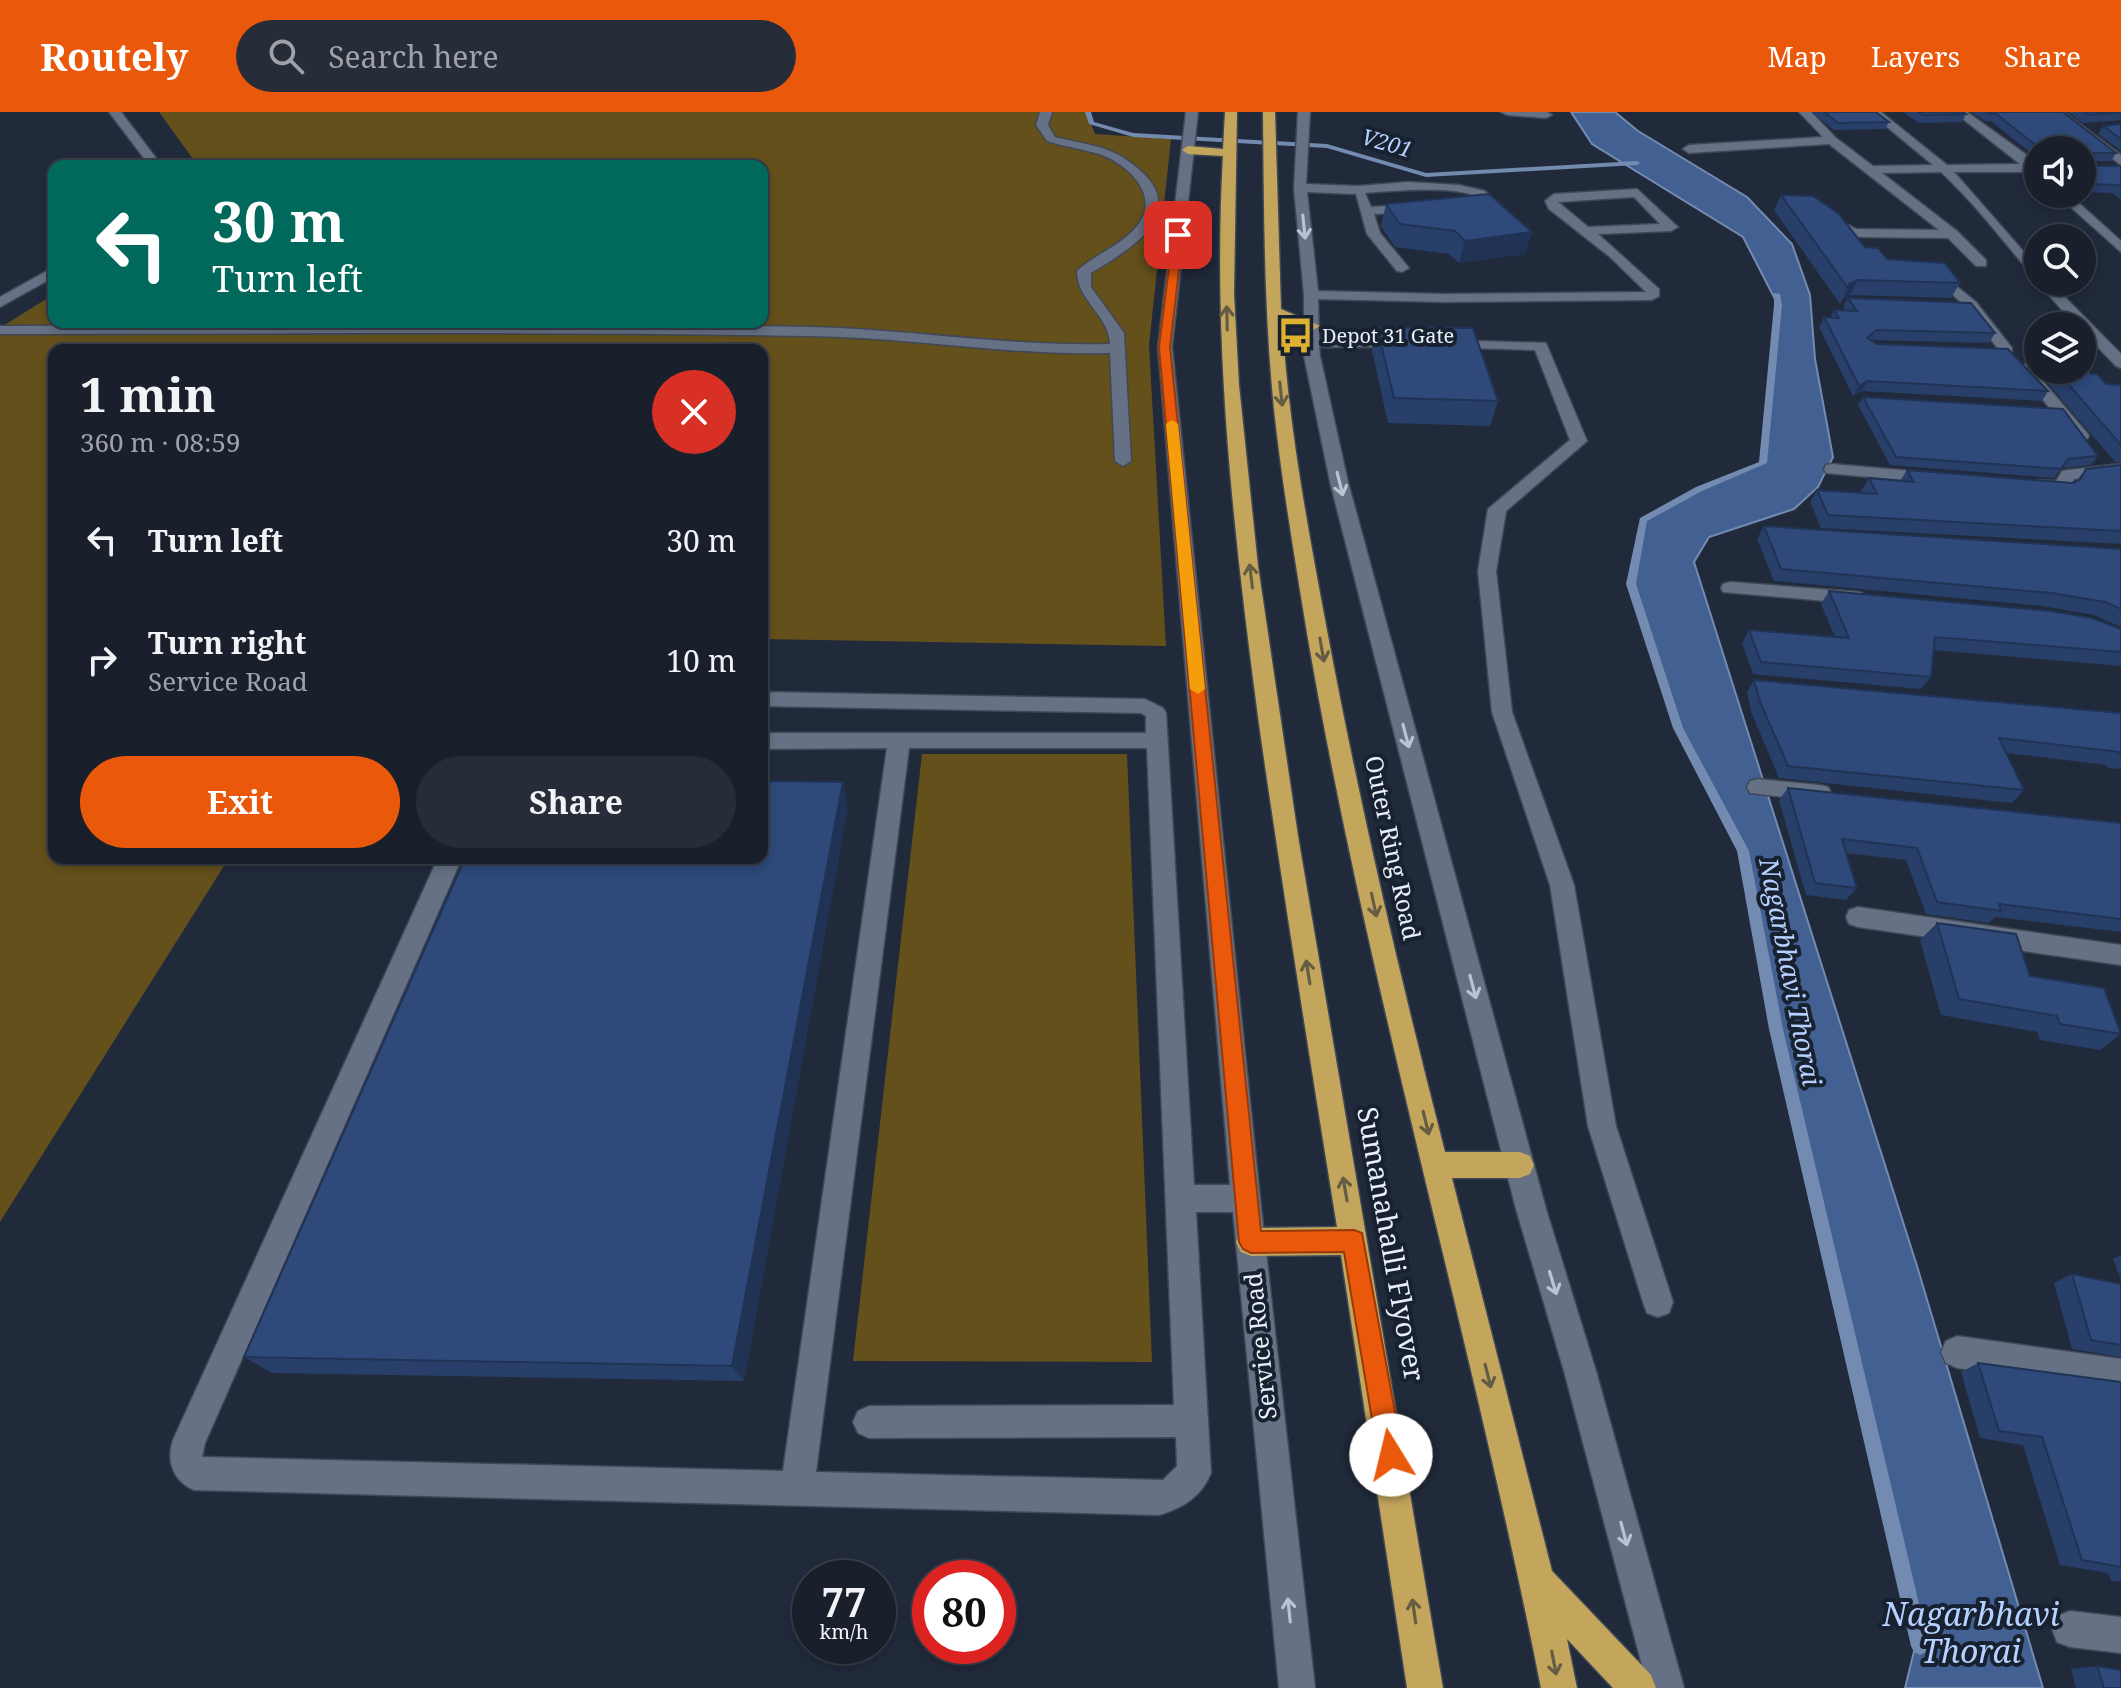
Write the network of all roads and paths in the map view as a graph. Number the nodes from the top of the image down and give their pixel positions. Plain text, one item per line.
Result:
1 (115, 112) edge
2 (1046, 112) edge
3 (1192, 112) edge
4 (1231, 112) edge
5 (1269, 112) edge
6 (1304, 112) edge
7 (1507, 112) edge
8 (1805, 112) edge
9 (1875, 112) edge
10 (1960, 112) edge
11 (2057, 112) edge
12 (1546, 115) dead end
13 (1832, 140) junction
14 (1189, 142) junction
15 (1229, 145) junction
16 (1689, 149) dead end
17 (151, 160) edge
18 (2024, 160) edge
19 (2121, 161) edge
20 (1943, 167) junction
21 (2024, 169) edge
22 (1872, 170) junction
23 (1300, 188) junction
24 (1358, 190) junction
25 (1488, 200) junction
26 (1456, 205) edge
27 (1814, 207) edge
28 (1430, 208) edge
29 (2077, 208) edge
30 (1366, 211) junction
31 (1514, 222) edge
32 (1585, 231) junction
33 (1952, 234) junction
34 (2121, 248) edge
35 (2024, 260) edge
36 (1981, 263) dead end
37 (1402, 268) dead end
38 (48, 275) edge
39 (1955, 289) edge
40 (1311, 295) junction
41 (2056, 296) edge
42 (0, 303) edge
43 (1941, 304) edge
44 (1971, 305) junction
45 (1273, 311) junction
46 (0, 330) edge
47 (1313, 334) junction
48 (1117, 348) junction
49 (2121, 363) edge
50 (2032, 409) edge
51 (2063, 410) junction
52 (1123, 461) dead end
53 (2105, 462) edge
54 (1832, 469) dead end
55 (1956, 479) edge
56 (2017, 484) edge
57 (1730, 588) dead end
58 (1876, 599) edge
59 (768, 699) edge
60 (899, 740) junction
61 (1156, 740) junction
62 (768, 741) edge
63 (1758, 787) dead end
64 (1850, 796) edge
65 (447, 864) edge
66 (1858, 917) dead end
67 (2121, 955) edge
68 (1436, 1165) junction
69 (1520, 1165) junction
70 (1246, 1198) junction
71 (1181, 1199) junction
72 (1354, 1241) junction
73 (1251, 1242) junction
74 (1658, 1302) dead end
75 (1957, 1352) dead end
76 (2121, 1375) edge
77 (1191, 1421) junction
78 (869, 1422) dead end
79 (797, 1490) junction
80 (1538, 1582) junction
81 (2070, 1629) dead end
82 (2121, 1635) edge
83 (1297, 1688) edge
84 (1425, 1688) edge
85 (1559, 1688) edge
86 (1638, 1688) edge
87 (1666, 1688) edge

1 - 17 street
2 - 48 street
3 - 14 street, Service Road
4 - 15 highway
5 - 45 highway, Outer Ring Road
6 - 23 street
7 - 12 street
8 - 13 street
9 - 20 street
10 - 18 street
11 - 19 street
13 - 16 street
13 - 22 street
14 - 15 highway
14 - 70 street, Service Road
72 -> 15 highway, Sumanahalli Flyover
20 - 21 street
20 - 22 street
20 - 35 street
22 - 33 street
23 - 24 street
23 -> 40 street
24 - 25 street
24 - 30 street
25 - 26 street
25 - 31 street
27 - 33 street
28 - 30 street
29 - 34 street
30 - 37 street
32 - 32 street
32 - 40 street
33 - 36 street
38 - 42 street
39 - 44 street
40 - 47 street
41 - 49 street
43 - 44 street
44 - 51 street
45 - 47 highway
45 -> 68 highway, Outer Ring Road
46 - 48 street
47 -> 69 street
47 - 74 street
48 - 52 street
50 - 51 street
51 - 53 street
53 - 56 street
54 - 55 street
57 - 58 street
59 - 61 street
60 - 61 street
60 - 62 street
60 - 79 street
61 - 71 street
63 - 64 street
65 - 79 street
66 - 67 street
68 - 69 highway
68 -> 80 highway, Outer Ring Road
69 -> 87 street
70 - 71 street
70 - 73 street, Service Road
71 - 77 street
72 - 73 highway
84 -> 72 highway, Sumanahalli Flyover
83 -> 73 street, Service Road
75 - 76 street
77 - 78 street
77 - 79 street
80 -> 85 highway
80 - 86 highway
81 - 82 street

